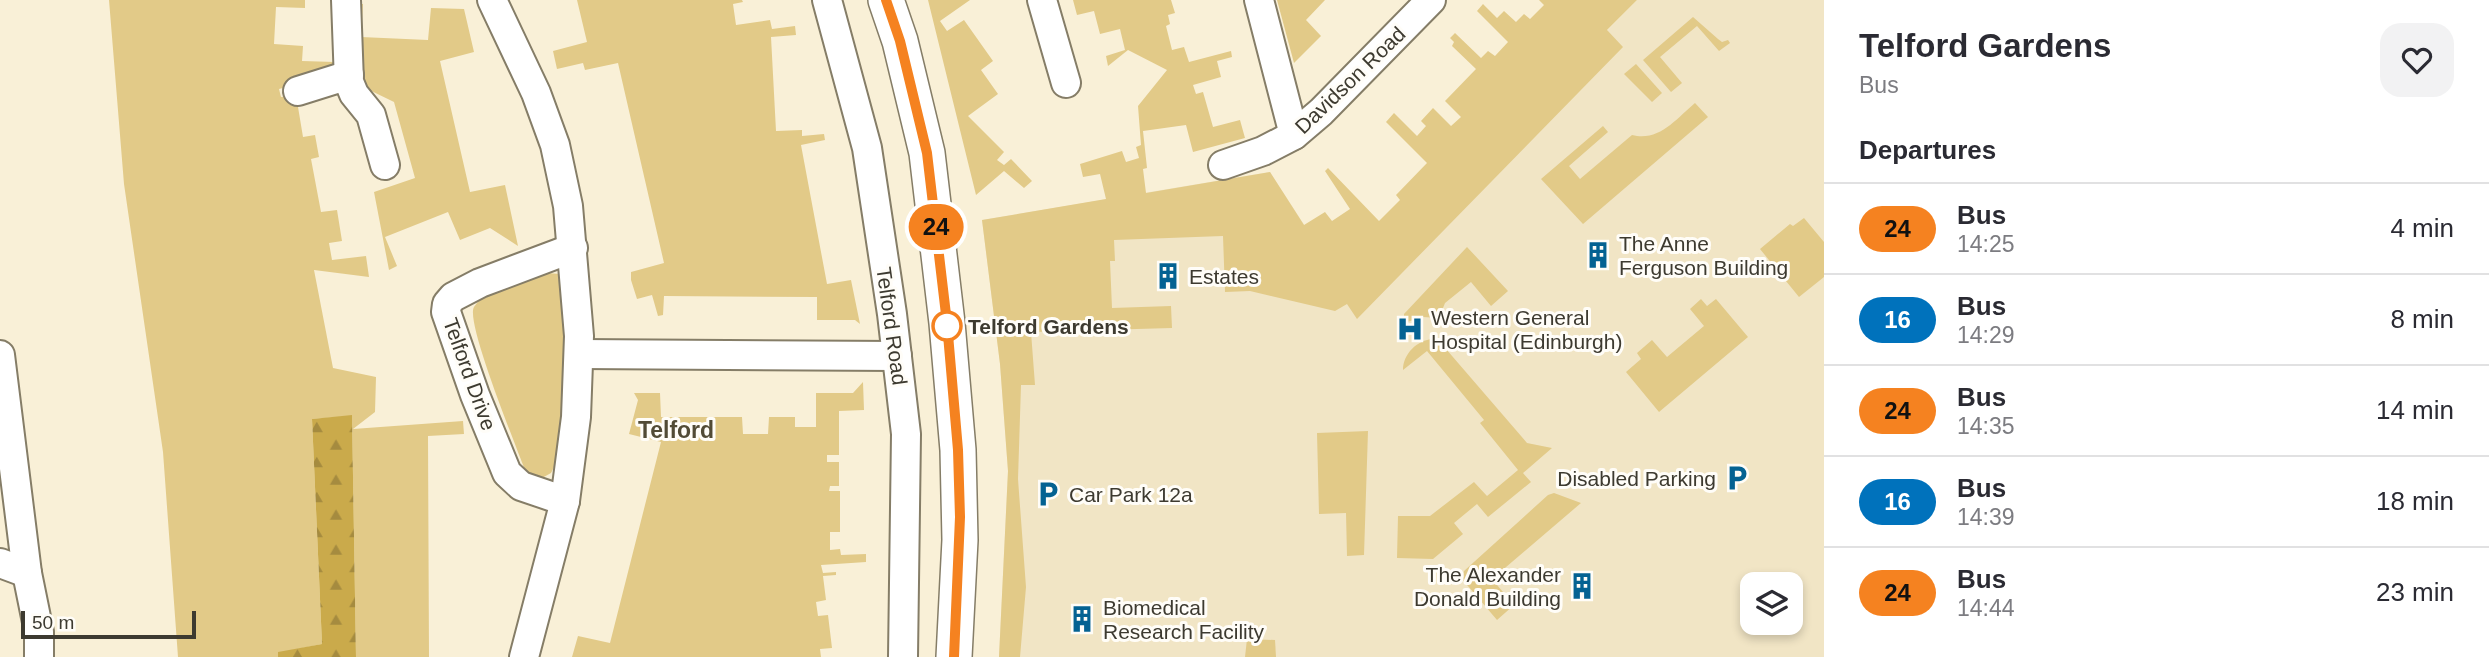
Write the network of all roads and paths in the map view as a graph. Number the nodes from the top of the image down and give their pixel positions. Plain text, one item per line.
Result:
1 (346, 0) edge
2 (492, 0) edge
3 (827, 0) edge
4 (886, 0) edge
5 (1042, 0) edge
6 (1259, 0) edge
7 (1431, 0) edge
8 (349, 75) junction
9 (1066, 83) dead end
10 (298, 91) dead end
11 (1294, 135) junction
12 (385, 165) dead end
13 (1223, 165) dead end
14 (573, 248) junction
15 (580, 354) junction
16 (0, 355) edge
17 (897, 356) junction
18 (6, 454) edge
19 (565, 501) junction
20 (0, 563) edge
21 (27, 573) junction
22 (39, 657) edge
23 (524, 657) edge
24 (903, 657) edge
25 (954, 657) edge

1 - 8 street
2 - 14 street
3 - 17 street, Telford Road
4 - 25 main road
5 - 9 street
6 - 11 street
7 - 11 street, Davidson Road
8 - 10 street
8 - 12 street
11 - 13 street, Davidson Road
14 - 15 street
14 - 19 street, Telford Drive
15 - 17 street
15 - 19 street
16 - 18 street
17 - 24 street, Telford Road
18 - 21 street
19 - 23 street
20 - 21 street
21 - 22 street

